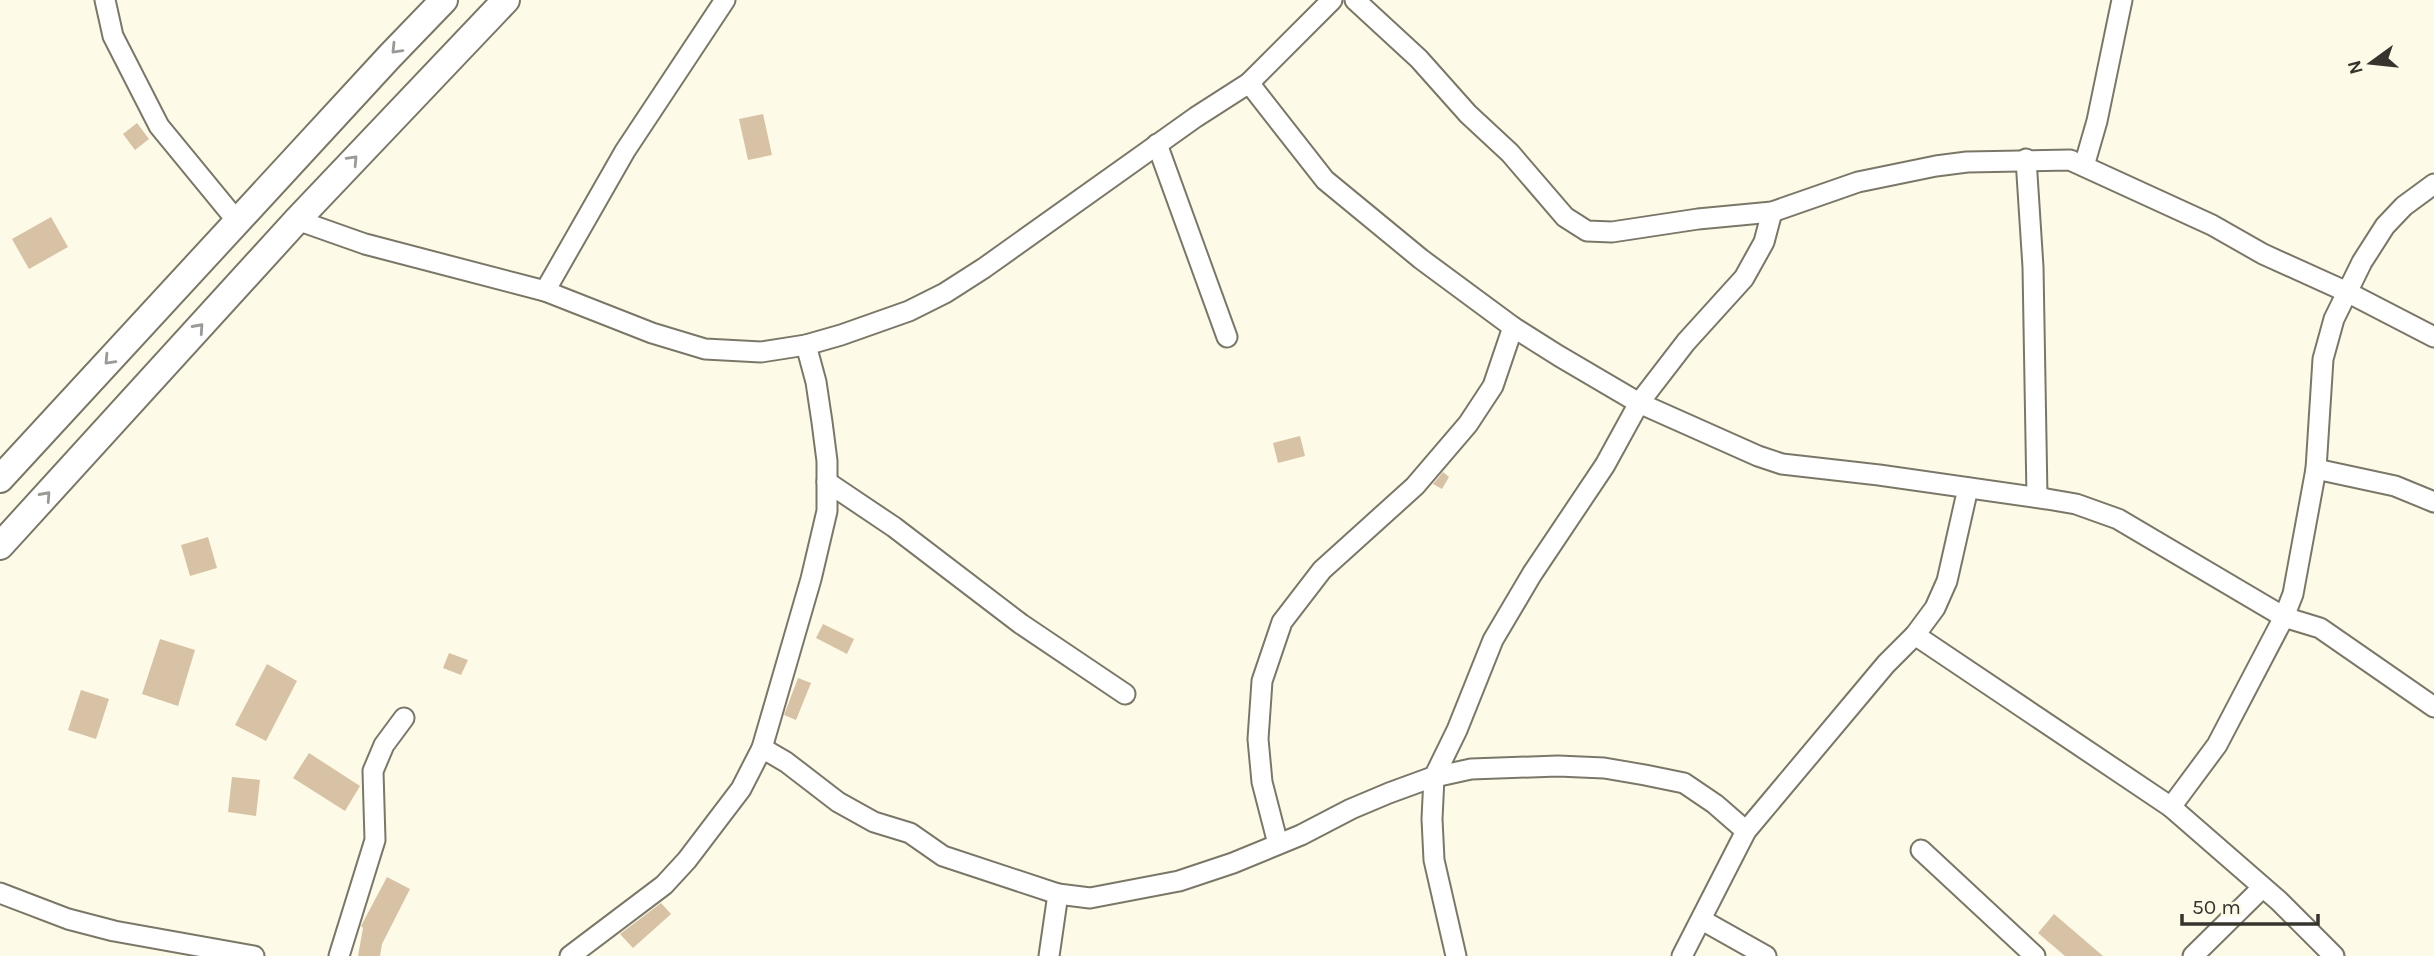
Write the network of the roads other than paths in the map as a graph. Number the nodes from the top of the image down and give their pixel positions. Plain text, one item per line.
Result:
1 (105, 0) edge
2 (444, 0) edge
3 (506, 0) edge
4 (725, 0) edge
5 (1332, 0) edge
6 (1355, 0) edge
7 (2122, 0) edge
8 (1249, 83) junction
9 (1157, 144) junction
10 (2026, 159) junction
11 (2084, 166) junction
12 (2434, 184) edge
13 (1772, 212) junction
14 (297, 220) junction
15 (237, 221) junction
16 (545, 291) junction
17 (2347, 292) junction
18 (1513, 327) junction
19 (1227, 337) dead end
20 (2434, 337) edge
21 (806, 345) junction
22 (1639, 403) junction
23 (2316, 469) junction
24 (0, 479) edge
25 (827, 482) junction
26 (1968, 488) junction
27 (2037, 497) junction
28 (2434, 502) edge
29 (0, 546) edge
30 (2284, 617) junction
31 (1915, 635) junction
32 (1125, 694) dead end
33 (2434, 706) edge
34 (404, 718) dead end
35 (762, 748) junction
36 (1434, 777) junction
37 (2171, 807) junction
38 (1746, 831) junction
39 (1278, 844) junction
40 (1920, 850) dead end
41 (2262, 888) junction
42 (0, 893) edge
43 (1058, 894) junction
44 (1702, 919) junction
45 (254, 956) edge
46 (339, 956) edge
47 (570, 956) edge
48 (1049, 956) edge
49 (1456, 956) edge
50 (1682, 956) edge
51 (1766, 956) edge
52 (2035, 956) edge
53 (2193, 956) edge
54 (2334, 956) edge

1 - 15 street
2 -> 15 main road
14 -> 3 main road
4 - 16 street
5 - 8 street
6 - 13 street
7 - 11 street
8 - 9 street
8 - 18 street
9 - 19 street
9 - 21 street
10 - 11 street
10 - 13 street
10 - 27 street
11 - 17 street
12 - 17 street
13 - 22 street
14 - 16 street
29 -> 14 main road
15 -> 24 main road
16 - 21 street
17 - 20 street
17 - 23 street
18 - 22 street
18 - 39 street
21 - 25 street
22 - 26 street
22 - 36 street
23 - 28 street
23 - 30 street
25 - 32 street
25 - 35 street
26 - 27 street
26 - 31 street
27 - 30 street
30 - 33 street
30 - 37 street
31 - 37 street
31 - 38 street
34 - 46 street
35 - 43 street
35 - 47 street
36 - 38 street
36 - 39 street
36 - 49 street
37 - 41 street
38 - 44 street
39 - 43 street
40 - 52 street
41 - 53 street
41 - 54 street
42 - 45 street
43 - 48 street
44 - 50 street
44 - 51 street

